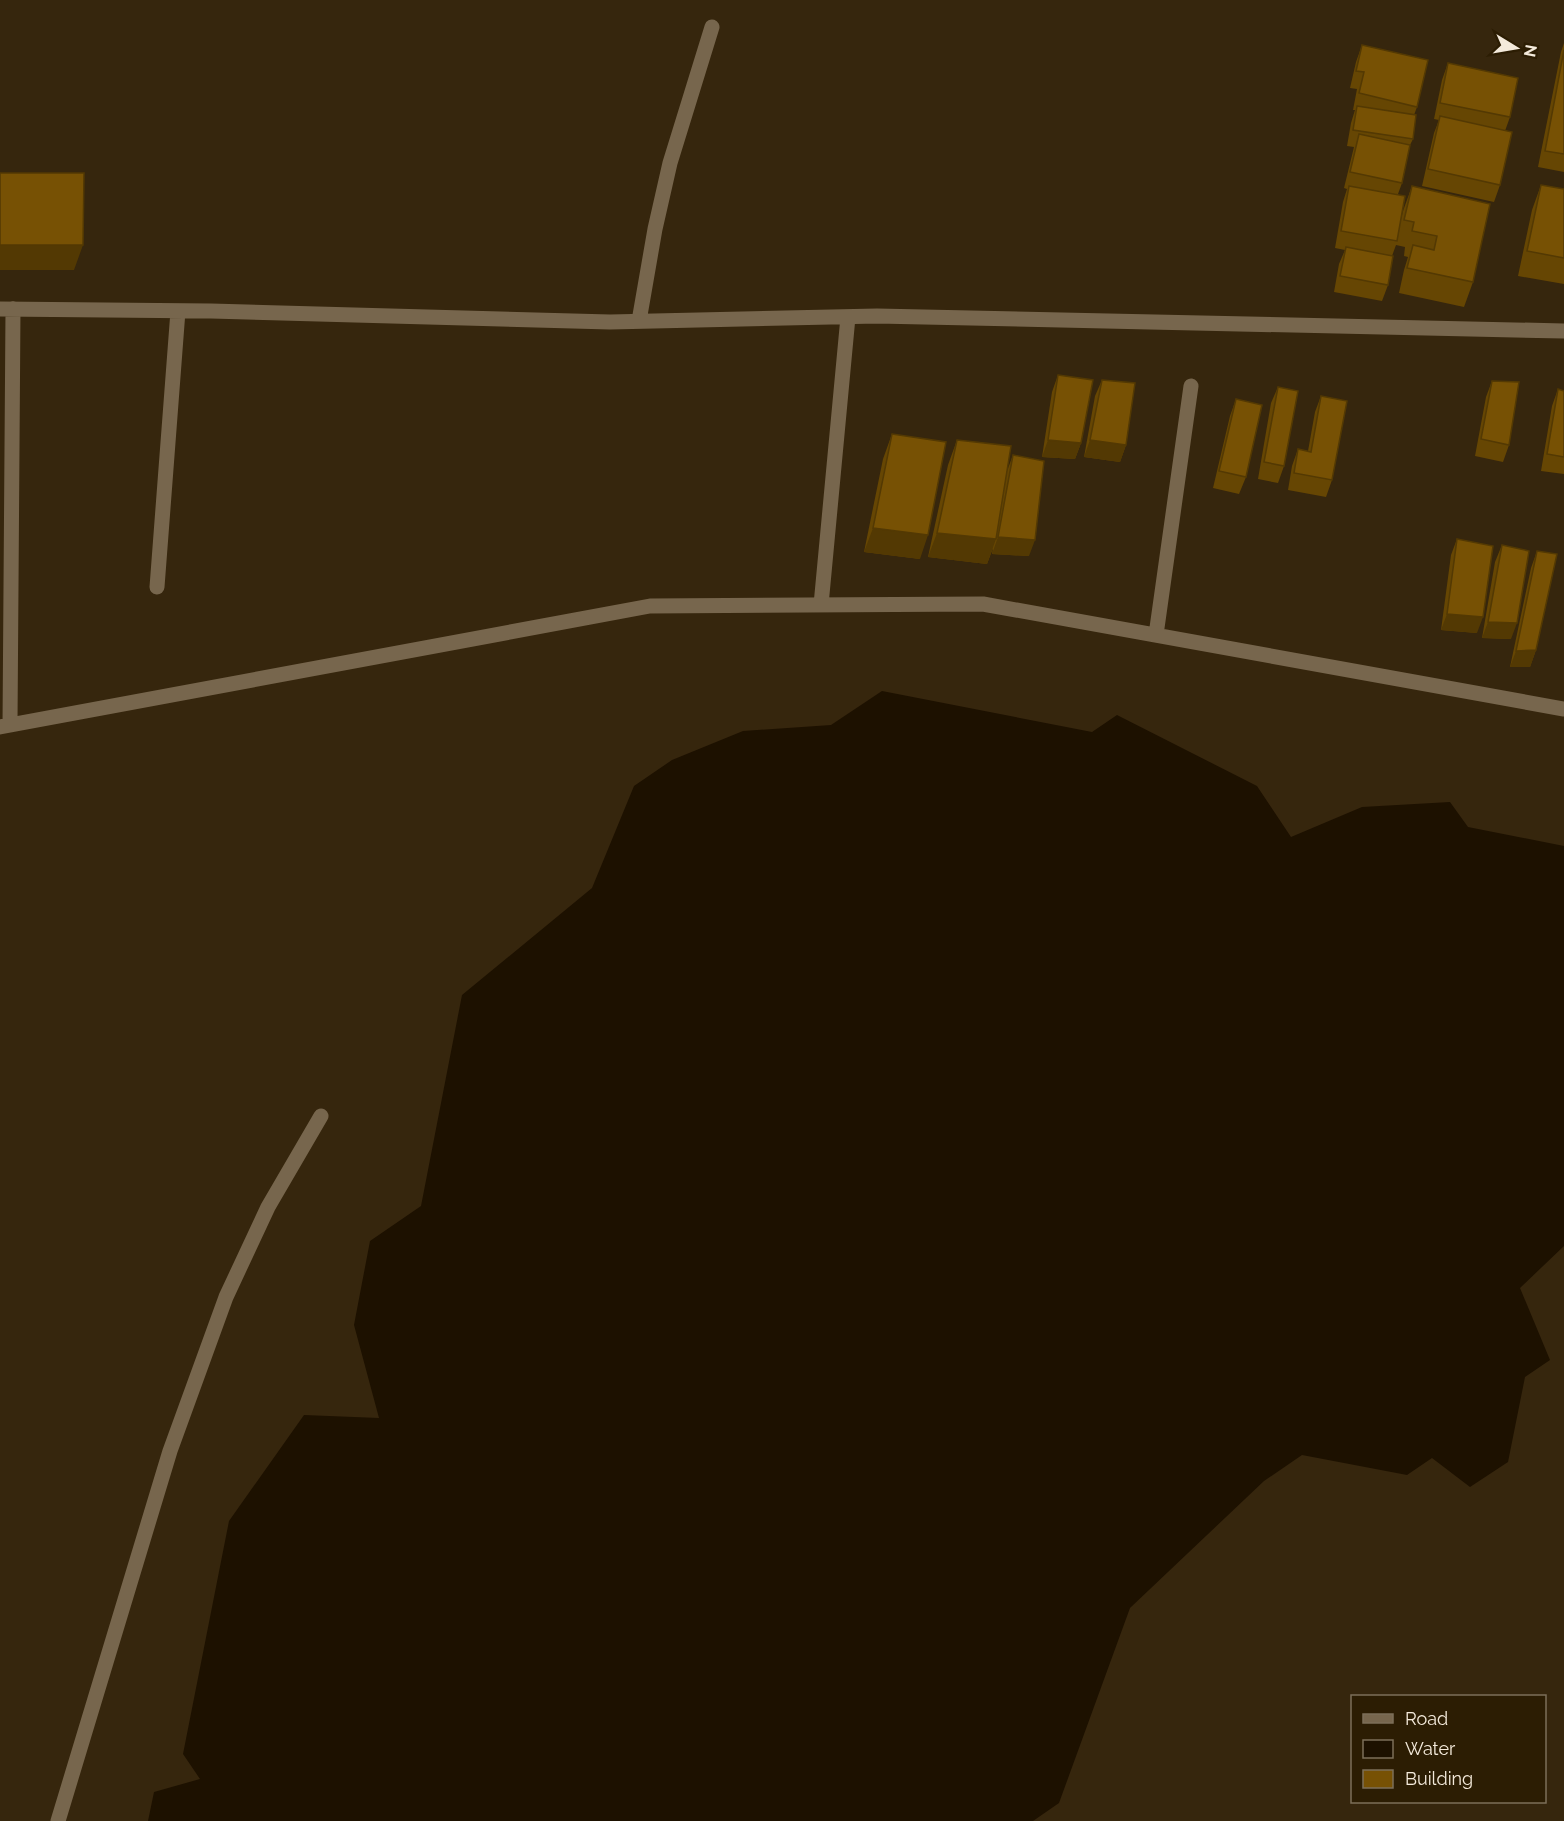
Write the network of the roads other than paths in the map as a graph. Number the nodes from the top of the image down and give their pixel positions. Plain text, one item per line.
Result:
1 (712, 27) dead end
2 (7, 309) edge
3 (178, 311) junction
4 (848, 317) junction
5 (639, 321) junction
6 (1564, 331) edge
7 (1191, 386) dead end
8 (158, 587) dead end
9 (821, 605) junction
10 (1156, 635) junction
11 (1564, 709) edge
12 (5, 726) edge
13 (321, 1116) dead end
14 (58, 1821) edge

1 - 5 street
2 - 3 street
2 - 12 street
3 - 5 street
3 - 8 street
4 - 5 street
4 - 6 street
4 - 9 street
7 - 10 street
9 - 10 street
9 - 12 street
10 - 11 street
13 - 14 street

